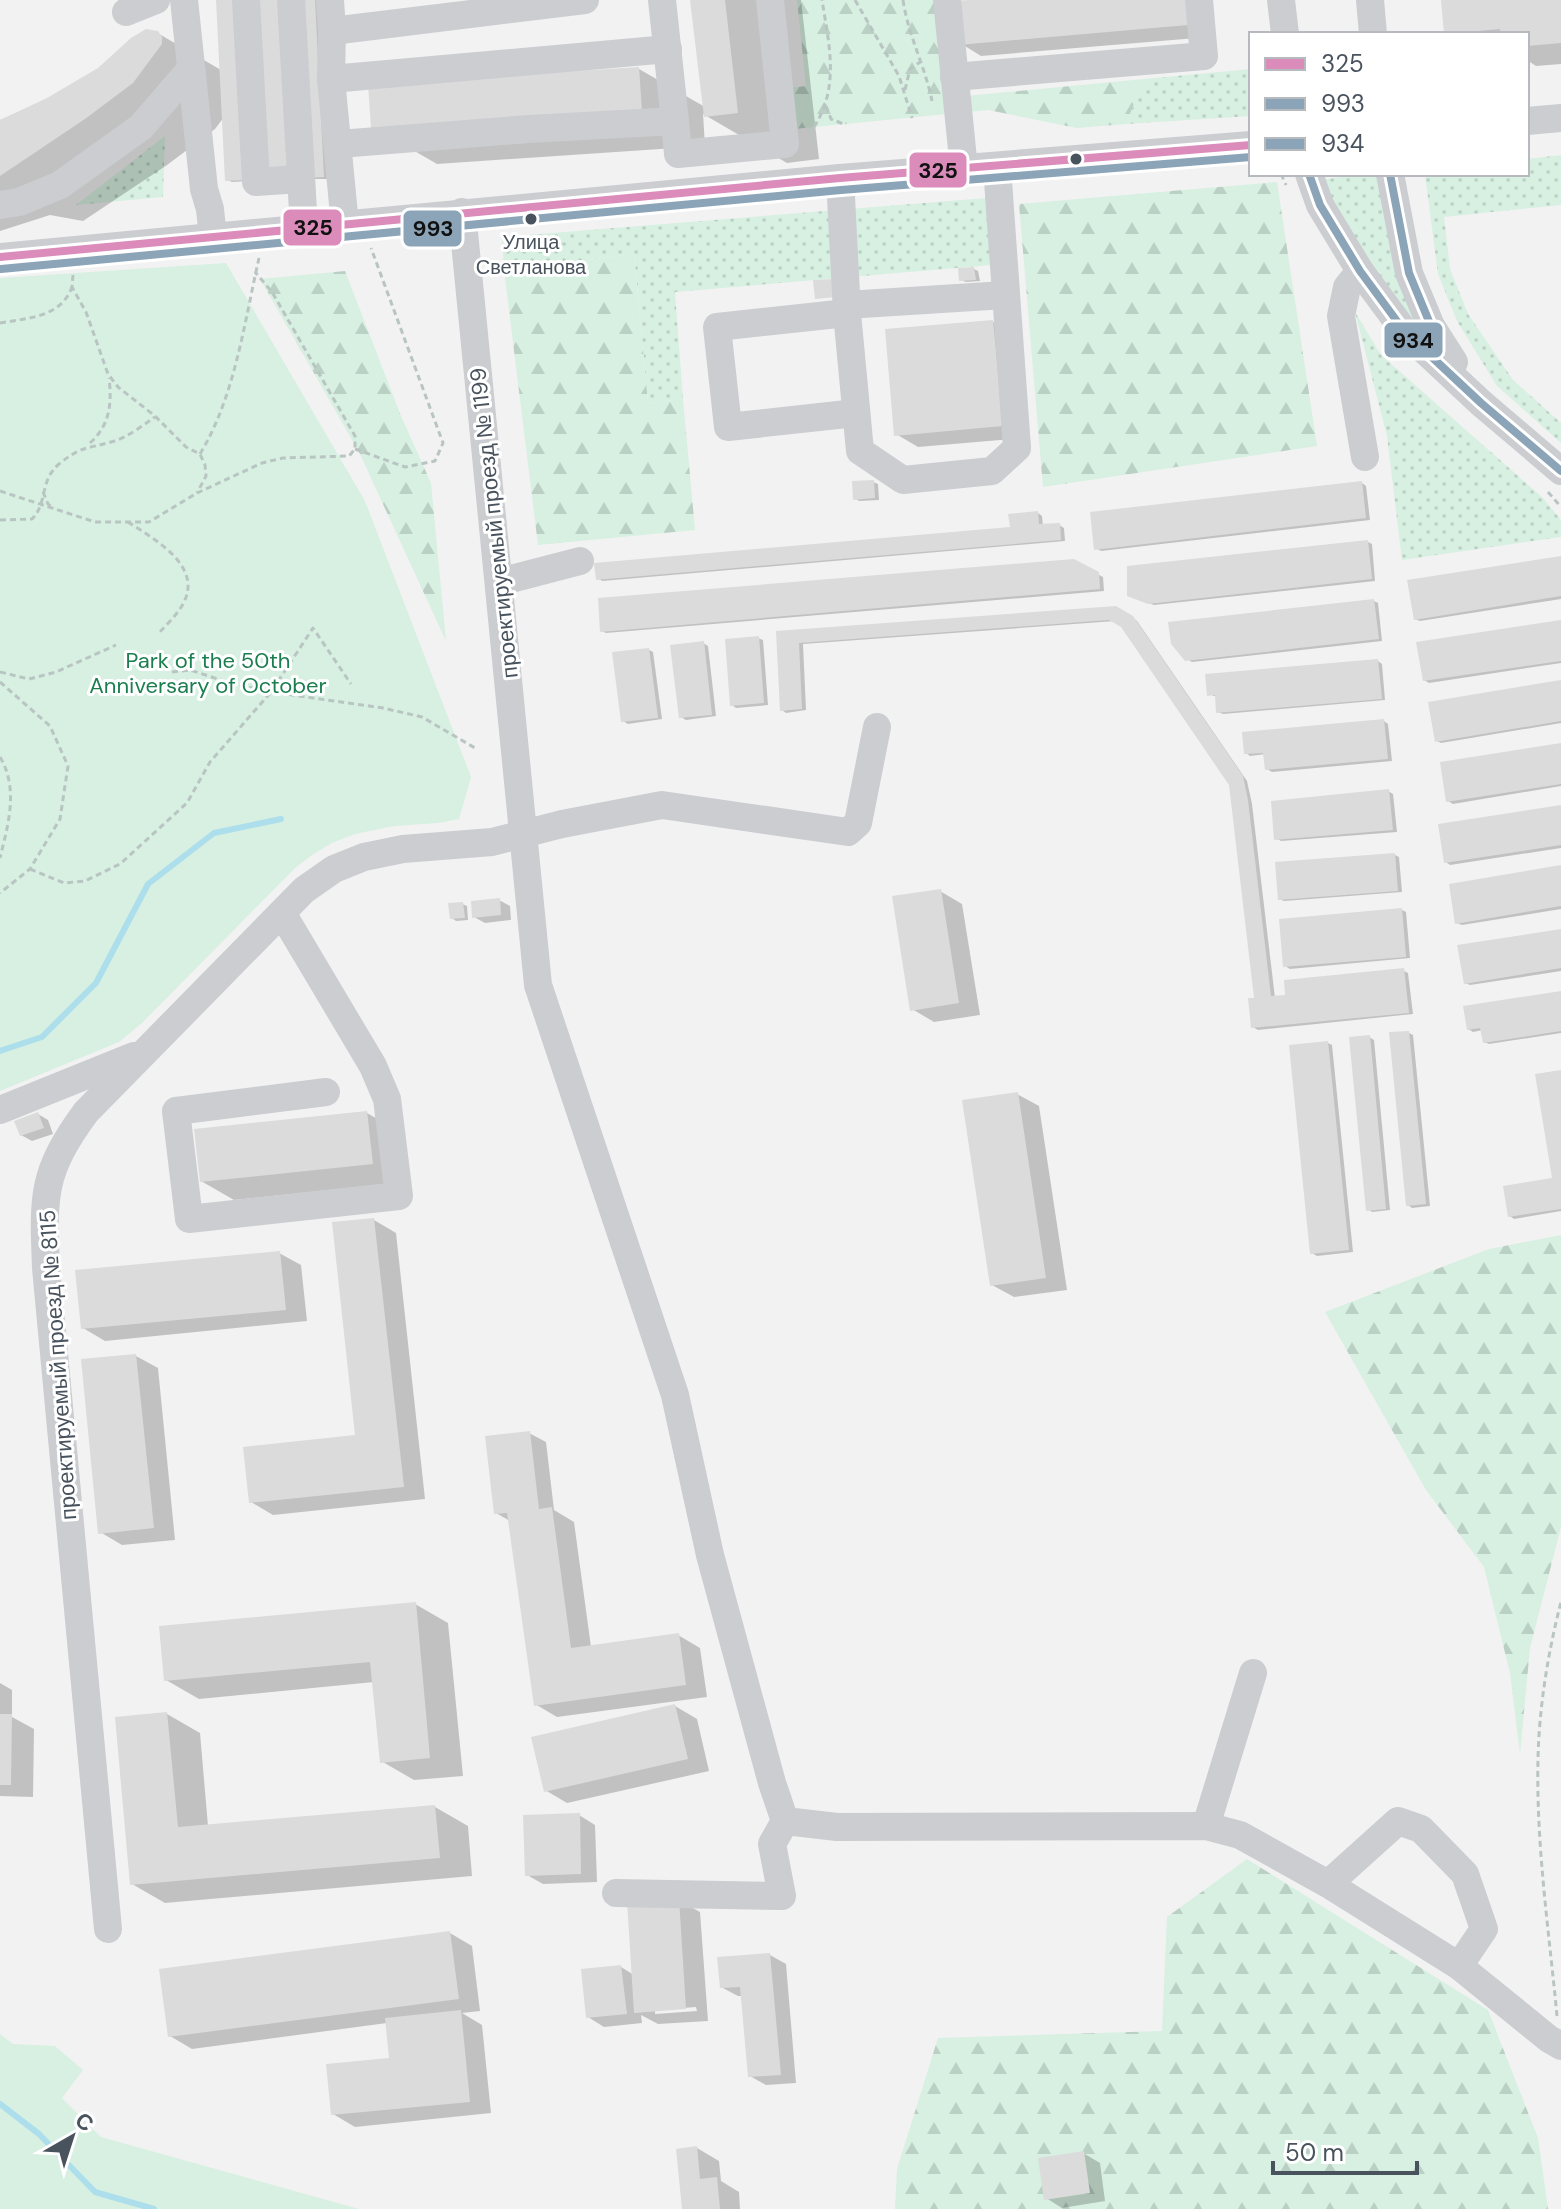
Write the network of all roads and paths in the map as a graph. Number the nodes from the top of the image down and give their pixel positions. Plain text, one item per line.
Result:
1 (156, 0) edge
2 (184, 0) edge
3 (246, 0) edge
4 (291, 0) edge
5 (330, 0) edge
6 (585, 0) edge
7 (662, 0) edge
8 (770, 0) edge
9 (822, 0) edge
10 (855, 0) edge
11 (903, 0) edge
12 (947, 0) edge
13 (1199, 0) edge
14 (1281, 0) edge
15 (1370, 0) edge
16 (483, 6) edge
17 (429, 9) edge
18 (126, 12) dead end
19 (332, 31) junction
20 (1285, 32) edge
21 (1373, 32) edge
22 (668, 49) junction
23 (920, 62) junction
24 (191, 69) junction
25 (954, 77) junction
26 (331, 79) junction
27 (905, 90) junction
28 (932, 102) dead end
29 (826, 106) junction
30 (912, 118) dead end
31 (1561, 118) edge
32 (1529, 120) edge
33 (675, 121) junction
34 (846, 125) dead end
35 (812, 141) dead end
36 (339, 144) junction
37 (1249, 145) edge
38 (997, 167) junction
39 (964, 169) junction
40 (1310, 176) edge
41 (1390, 176) edge
42 (840, 178) junction
43 (300, 179) junction
44 (0, 205) edge
45 (462, 212) junction
46 (345, 225) junction
47 (304, 229) junction
48 (213, 238) junction
49 (371, 248) dead end
50 (0, 257) edge
51 (259, 258) dead end
52 (1360, 271) junction
53 (255, 272) junction
54 (73, 275) dead end
55 (72, 287) junction
56 (1005, 295) junction
57 (846, 309) junction
58 (0, 323) edge
59 (108, 374) junction
60 (1481, 403) junction
61 (856, 413) junction
62 (155, 416) junction
63 (87, 445) junction
64 (355, 449) junction
65 (200, 454) junction
66 (1365, 457) dead end
67 (1561, 471) edge
68 (0, 491) edge
69 (43, 492) junction
70 (197, 493) junction
71 (40, 506) junction
72 (59, 512) junction
73 (0, 520) edge
74 (128, 522) junction
75 (580, 561) dead end
76 (499, 582) junction
77 (158, 634) dead end
78 (116, 645) dead end
79 (0, 672) edge
80 (172, 672) dead end
81 (0, 682) edge
82 (351, 684) dead end
83 (271, 692) junction
84 (877, 727) dead end
85 (475, 748) dead end
86 (0, 757) edge
87 (524, 834) junction
88 (0, 858) edge
89 (30, 869) junction
90 (0, 893) edge
91 (282, 913) junction
92 (146, 1051) junction
93 (326, 1092) dead end
94 (0, 1110) edge
95 (1561, 1602) edge
96 (1253, 1673) dead end
97 (785, 1821) junction
98 (1206, 1826) junction
99 (1328, 1884) junction
100 (616, 1893) dead end
101 (108, 1929) dead end
102 (1459, 1966) junction
103 (1560, 2045) edge

1 - 18 street
2 - 24 street
3 - 43 street
4 - 43 street
5 - 19 street
6 - 16 street
7 - 22 street
8 - 33 street
9 - 29 path
10 - 27 path
11 - 23 path
12 - 25 street
13 - 25 street
14 - 20 street
15 - 21 street
16 - 17 street
17 - 19 street
19 - 26 street
22 - 26 street
22 - 33 street
23 - 27 path
23 - 28 path
24 - 44 street
24 - 48 street
25 - 39 street
26 - 36 street
27 - 30 path
29 - 34 path
29 - 35 path
31 - 32 street
33 - 36 street
36 - 46 street
37 - 38 street
38 - 39 street
38 - 56 street
39 - 42 street
40 - 52 street
41 - 60 street
42 - 45 street
42 - 57 street
43 - 47 street
45 - 46 street
45 - 76 street, проектируемый проезд № 1199
46 - 47 street
47 - 48 street
48 - 50 street
49 - 64 path
51 - 53 path
52 - 60 street
52 - 66 street
53 - 64 path
53 - 65 path
54 - 55 path
55 - 58 path
55 - 59 path
56 - 57 street
56 - 61 street
57 - 61 street
57 - 61 street
59 - 62 path
59 - 63 path
60 - 67 street
62 - 63 path
62 - 65 path
63 - 69 path
64 - 70 path
65 - 70 path
68 - 71 path
69 - 71 path
69 - 72 path
70 - 74 path
71 - 72 path
71 - 73 path
72 - 74 path
74 - 77 path
75 - 76 street
76 - 87 street, проектируемый проезд № 1199
78 - 79 path
80 - 83 path
81 - 89 path
82 - 83 path
83 - 85 path
83 - 89 path
84 - 87 street, проектируемый проезд № 8115
86 - 88 path
87 - 91 street, проектируемый проезд № 8115
87 - 97 street, проектируемый проезд № 1199
89 - 90 path
91 - 92 street, проектируемый проезд № 8115
91 - 93 street
92 - 94 street
92 - 101 street, проектируемый проезд № 8115
95 - 103 path
96 - 98 street
97 - 98 street
97 - 100 street
98 - 99 street
99 - 102 street
99 - 102 street
102 - 103 street

